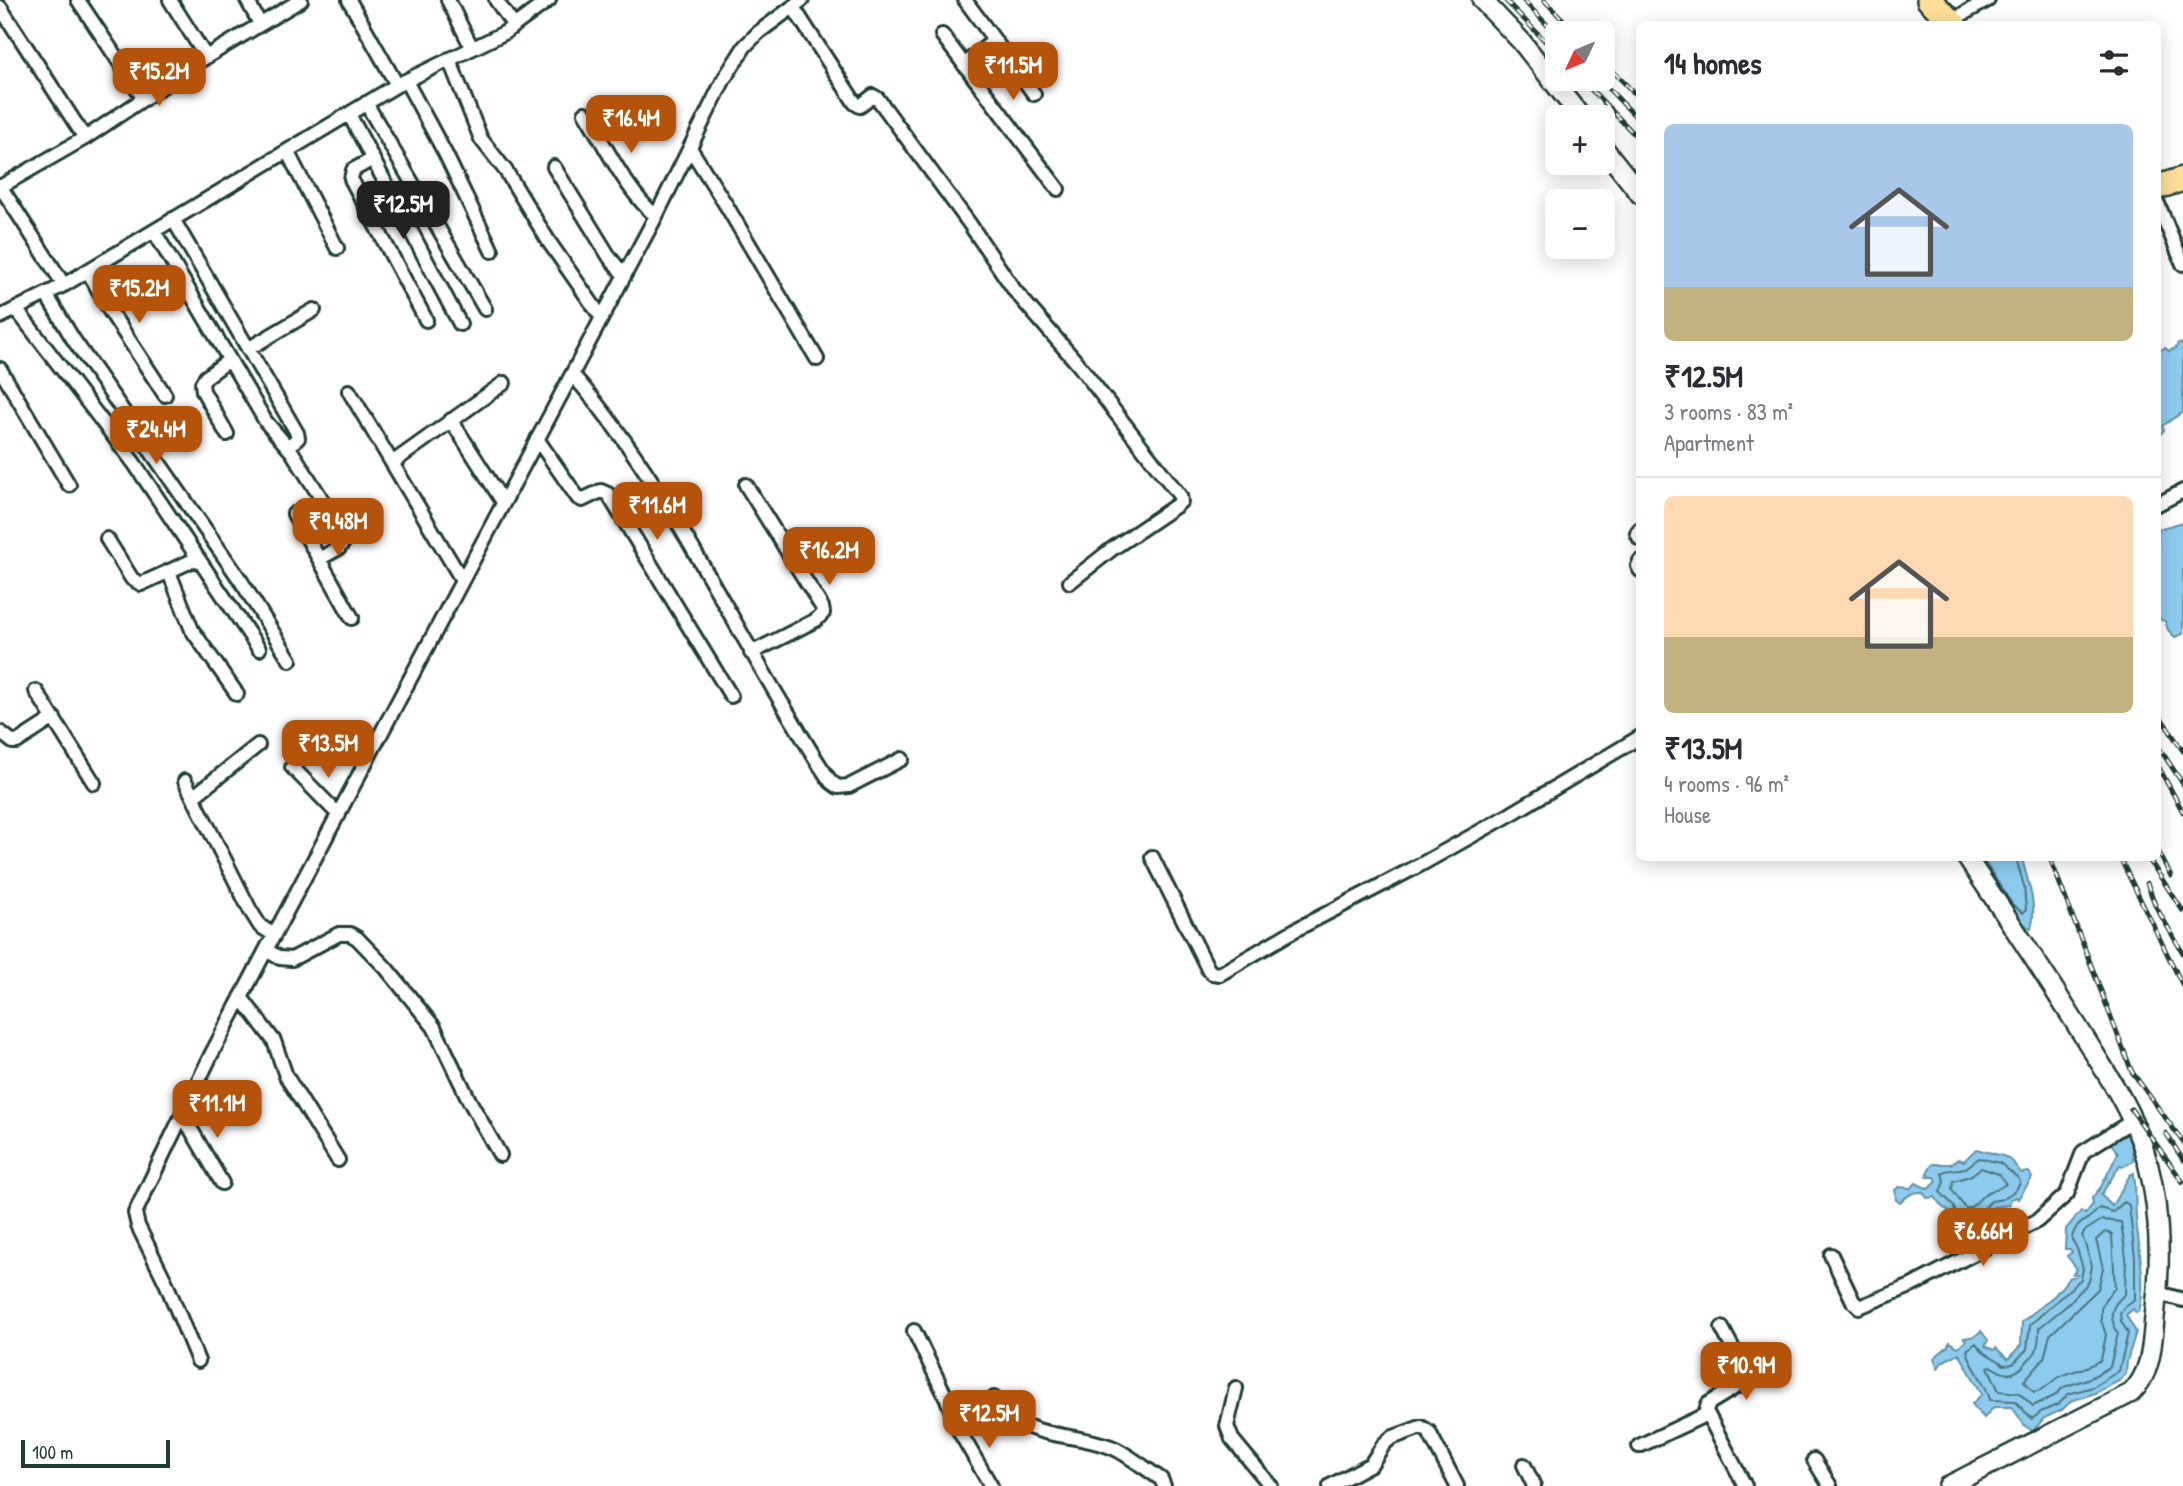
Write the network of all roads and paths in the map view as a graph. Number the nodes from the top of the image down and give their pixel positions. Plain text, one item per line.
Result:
1 (78, 0) edge
2 (170, 0) edge
3 (247, 0) edge
4 (301, 0) edge
5 (349, 0) edge
6 (447, 0) edge
7 (496, 0) edge
8 (549, 0) edge
9 (965, 0) edge
10 (1482, 0) edge
11 (1929, 0) edge
12 (1988, 0) edge
13 (797, 4) edge
14 (0, 7) edge
15 (1960, 16) edge
16 (260, 24) junction
17 (514, 26) junction
18 (942, 35) dead end
19 (993, 41) junction
20 (472, 48) junction
21 (206, 57) junction
22 (449, 59) junction
23 (964, 65) junction
24 (402, 83) junction
25 (1034, 94) dead end
26 (144, 99) junction
27 (366, 103) junction
28 (1572, 105) edge
29 (585, 113) dead end
30 (349, 114) junction
31 (695, 136) junction
32 (85, 138) junction
33 (287, 151) junction
34 (373, 159) junction
35 (1615, 162) edge
36 (554, 167) dead end
37 (2183, 179) edge
38 (2161, 186) edge
39 (0, 187) edge
40 (1058, 189) dead end
41 (1636, 189) edge
42 (2161, 211) edge
43 (656, 216) junction
44 (173, 219) junction
45 (154, 231) junction
46 (337, 247) dead end
47 (492, 251) dead end
48 (2183, 264) edge
49 (88, 271) junction
50 (624, 275) junction
51 (64, 285) junction
52 (46, 294) junction
53 (16, 309) junction
54 (485, 309) dead end
55 (314, 310) dead end
56 (0, 317) edge
57 (602, 318) junction
58 (426, 320) dead end
59 (460, 324) dead end
60 (248, 349) junction
61 (817, 359) dead end
62 (229, 360) junction
63 (0, 369) edge
64 (572, 374) junction
65 (504, 383) dead end
66 (349, 391) dead end
67 (164, 395) dead end
68 (451, 420) junction
69 (227, 434) dead end
70 (537, 439) junction
71 (288, 447) junction
72 (392, 463) junction
73 (69, 485) dead end
74 (746, 485) dead end
75 (2183, 491) edge
76 (503, 502) junction
77 (2161, 502) edge
78 (294, 514) dead end
79 (107, 539) dead end
80 (198, 558) junction
81 (319, 559) junction
82 (169, 572) junction
83 (462, 580) junction
84 (1070, 582) dead end
85 (352, 618) dead end
86 (258, 649) dead end
87 (751, 653) junction
88 (290, 660) dead end
89 (36, 691) dead end
90 (237, 694) dead end
91 (731, 696) dead end
92 (54, 718) junction
93 (0, 732) edge
94 (1636, 739) edge
95 (258, 744) dead end
96 (902, 759) dead end
97 (292, 767) dead end
98 (185, 781) dead end
99 (94, 783) dead end
100 (193, 797) junction
101 (338, 815) junction
102 (1152, 857) dead end
103 (1969, 861) edge
104 (274, 935) junction
105 (266, 950) junction
106 (241, 997) junction
107 (182, 1114) junction
108 (2132, 1121) junction
109 (500, 1155) dead end
110 (338, 1160) dead end
111 (222, 1184) dead end
112 (1830, 1255) dead end
113 (2158, 1293) junction
114 (2183, 1300) edge
115 (1722, 1328) dead end
116 (914, 1331) dead end
117 (198, 1361) dead end
118 (1236, 1388) dead end
119 (994, 1398) dead end
120 (1707, 1414) junction
121 (1639, 1446) dead end
122 (1814, 1460) dead end
123 (1524, 1465) dead end
124 (1454, 1480) edge
125 (991, 1486) edge
126 (1164, 1486) edge
127 (1270, 1486) edge
128 (1330, 1486) edge
129 (1534, 1486) edge
130 (1745, 1486) edge
131 (1830, 1486) edge
132 (1948, 1486) edge

1 - 26 street
2 - 21 street
3 - 16 street
4 - 16 street
5 - 24 street
6 - 20 street
7 - 17 street
8 - 17 street
9 - 19 street
10 - 28 street
11 - 15 highway
12 - 15 street
13 - 31 street
13 - 84 street
14 - 32 street
16 - 21 street
17 - 20 street
18 - 23 street
19 - 23 street
19 - 25 street
20 - 22 street
21 - 26 street
22 - 24 street
22 - 57 street
23 - 40 street
24 - 27 street
24 - 47 street
26 - 32 street
27 - 30 street
27 - 54 street
29 - 43 street
30 - 33 street
30 - 34 street
31 - 43 street
31 - 61 street
32 - 39 street
33 - 44 street
33 - 46 street
34 - 58 street
34 - 59 street
35 - 41 street
36 - 50 street
37 - 38 highway
39 - 51 street
42 - 48 street
43 - 50 street
44 - 45 street
44 - 60 street
45 - 49 street
45 - 62 street
49 - 51 street
49 - 67 street
50 - 57 street
51 - 52 street
52 - 53 street
52 - 88 street
53 - 56 street
53 - 80 street
55 - 60 street
57 - 64 street
60 - 71 street
62 - 69 street
62 - 71 street
63 - 73 street
64 - 70 street
64 - 87 street
65 - 68 street
66 - 72 street
68 - 72 street
68 - 76 street
70 - 76 street
70 - 91 street
71 - 81 street
72 - 83 street
74 - 87 street
75 - 77 street
76 - 83 street
78 - 81 street
79 - 82 street
80 - 82 street
80 - 86 street
81 - 85 street
82 - 90 street
83 - 101 street
87 - 96 street
89 - 92 street
92 - 93 street
92 - 99 street
94 - 102 street
95 - 100 street
97 - 101 street
98 - 100 street
100 - 104 street
101 - 104 street
103 - 108 street
104 - 105 street
105 - 106 street
105 - 109 street
106 - 107 street
106 - 110 street
107 - 111 street
107 - 117 street
108 - 112 street
108 - 113 street
113 - 114 street
113 - 132 street
115 - 120 street
116 - 125 street
118 - 127 street
119 - 126 street
120 - 121 street
120 - 130 street
122 - 131 street
123 - 129 street
124 - 128 street

